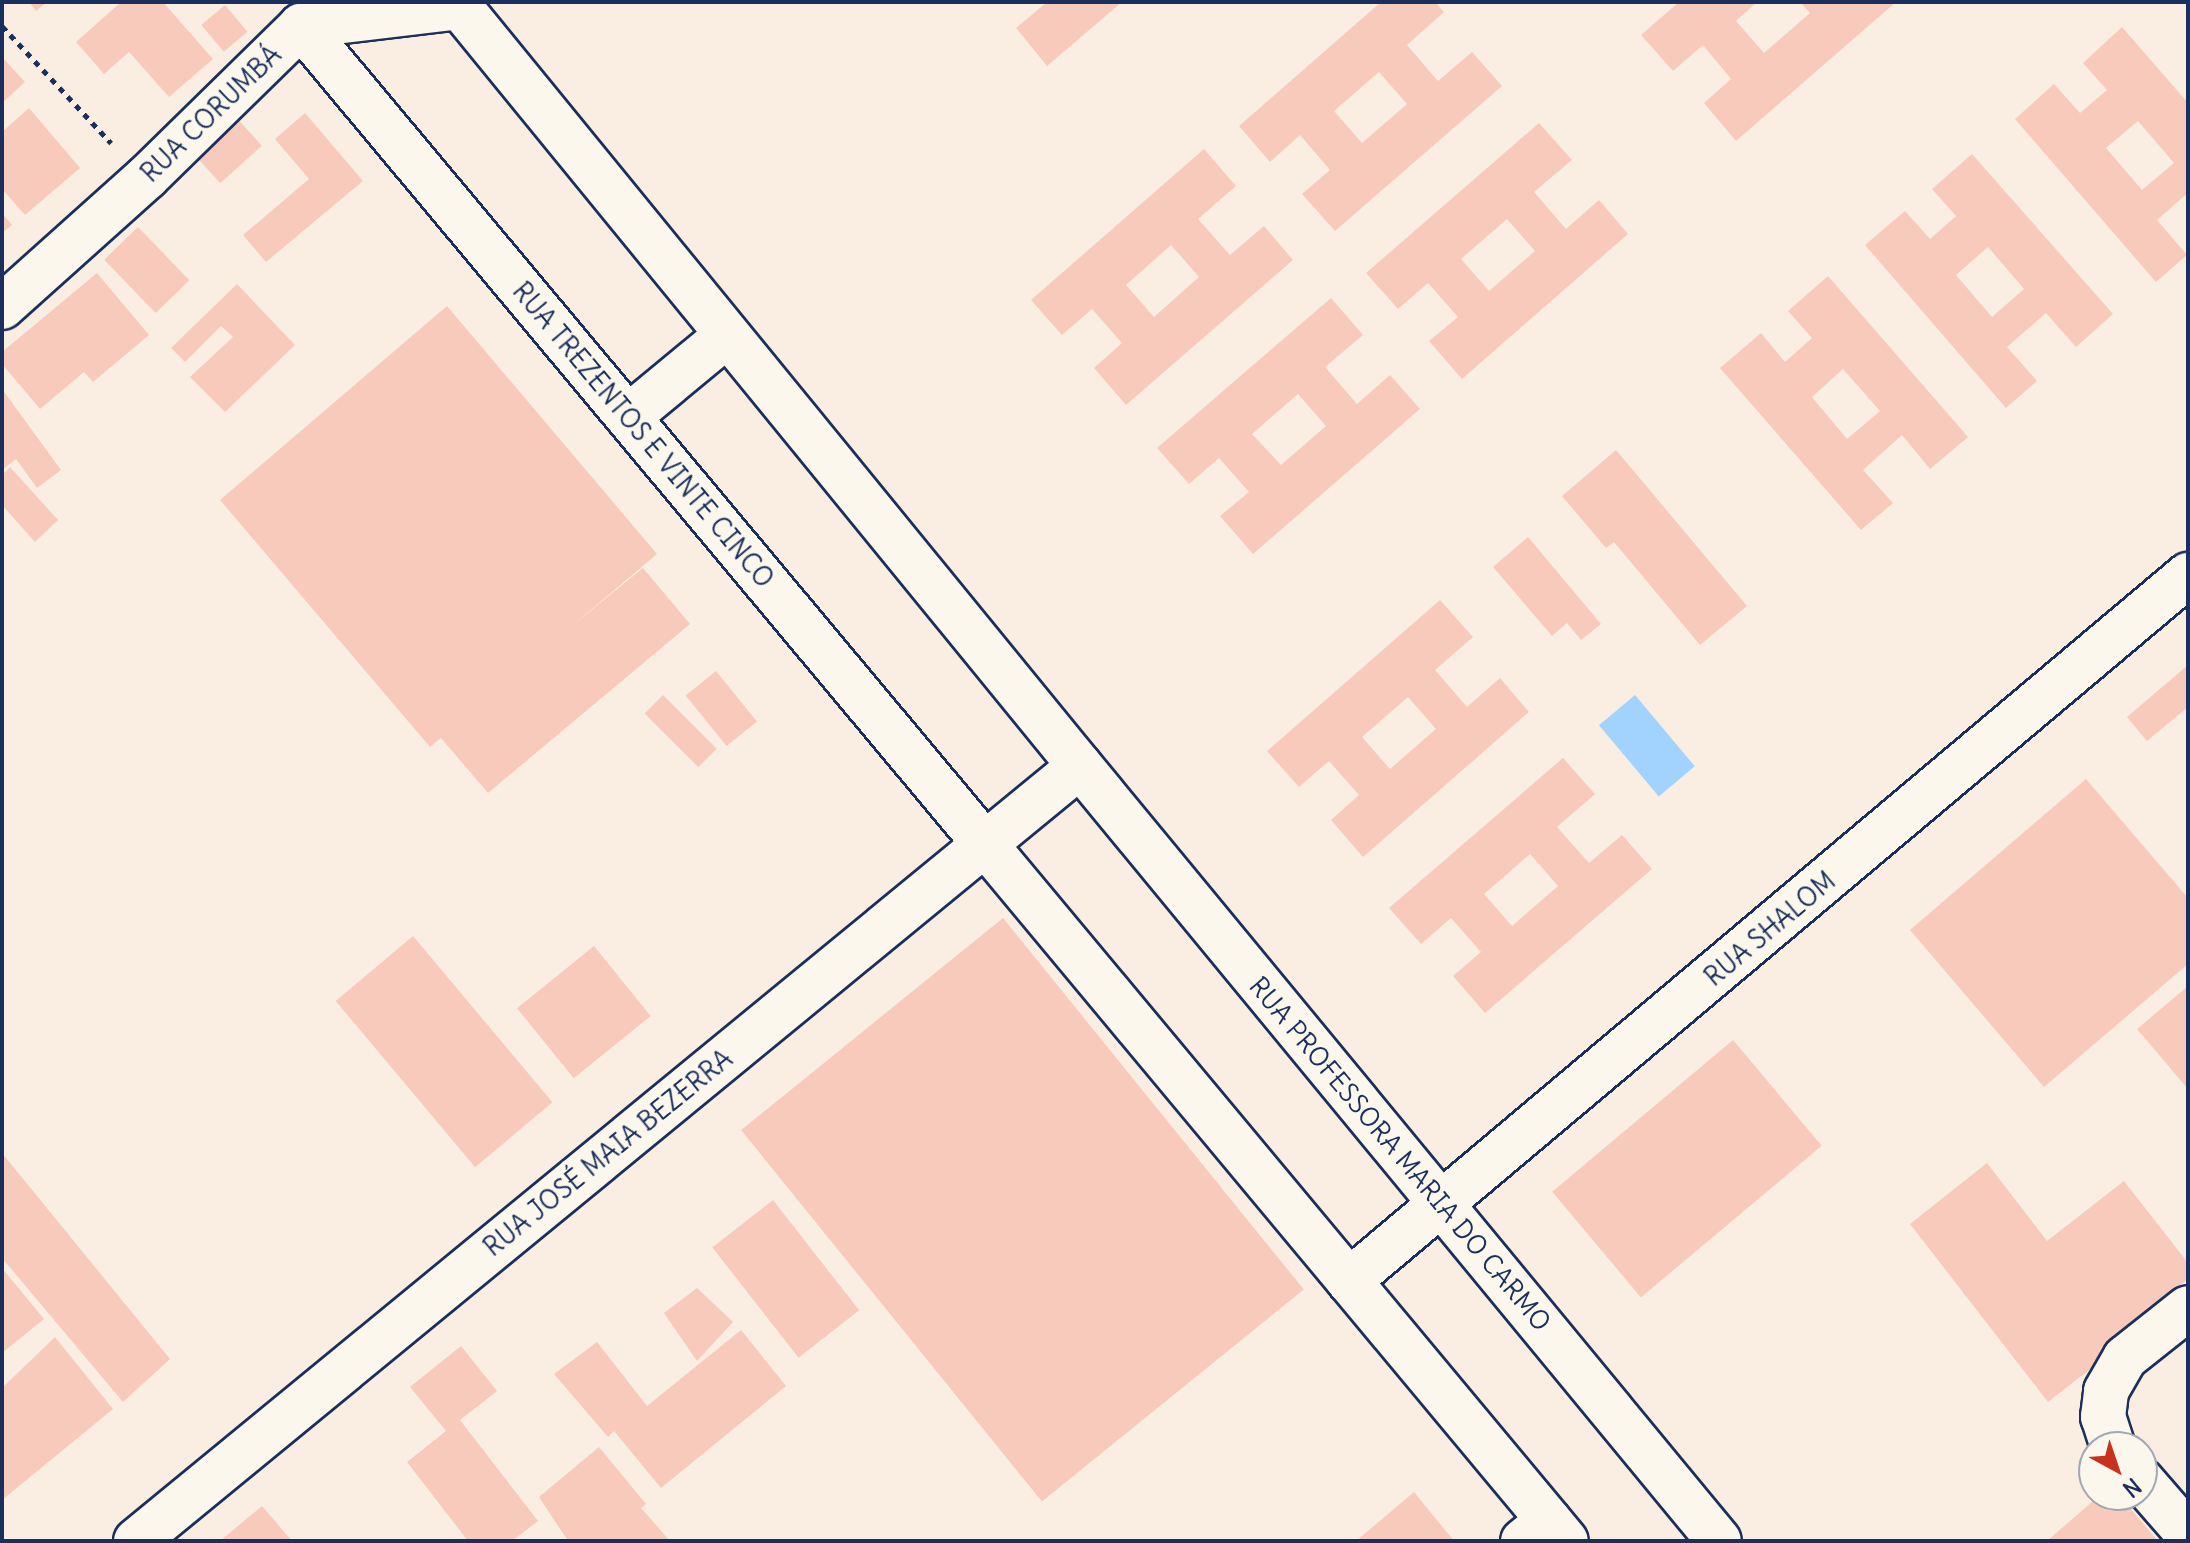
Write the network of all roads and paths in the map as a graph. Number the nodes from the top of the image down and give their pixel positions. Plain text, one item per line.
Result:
1 (303, 14) edge
2 (2, 26) edge
3 (147, 177) junction
4 (2, 307) edge
5 (726, 336) junction
6 (628, 417) junction
7 (2188, 575) edge
8 (1080, 766) junction
9 (985, 844) junction
10 (1443, 1206) junction
11 (1349, 1281) junction
12 (2185, 1311) edge
13 (2108, 1431) edge
14 (2158, 1499) edge
15 (1546, 1534) edge
16 (2188, 1534) edge
17 (136, 1541) edge
18 (1719, 1541) edge

1 - 3 street, RUA CORUMBÁ
1 - 5 street, RUA CORUMBÁ
1 - 6 street, RUA TREZENTOS E VINTE CINCO
2 - 3 path
3 - 4 street, RUA CORUMBÁ
5 - 6 street
5 - 8 street
6 - 9 street, RUA TREZENTOS E VINTE CINCO
7 - 10 street, RUA SHALOM
8 - 9 street, RUA JOSÉ MAIA BEZERRA
8 - 10 street, RUA PROFESSORA MARIA DO CARMO
9 - 11 street
9 - 17 street, RUA JOSÉ MAIA BEZERRA
10 - 11 street, RUA SHALOM
10 - 18 street, RUA PROFESSORA MARIA DO CARMO
11 - 15 street
12 - 13 street
14 - 16 street

